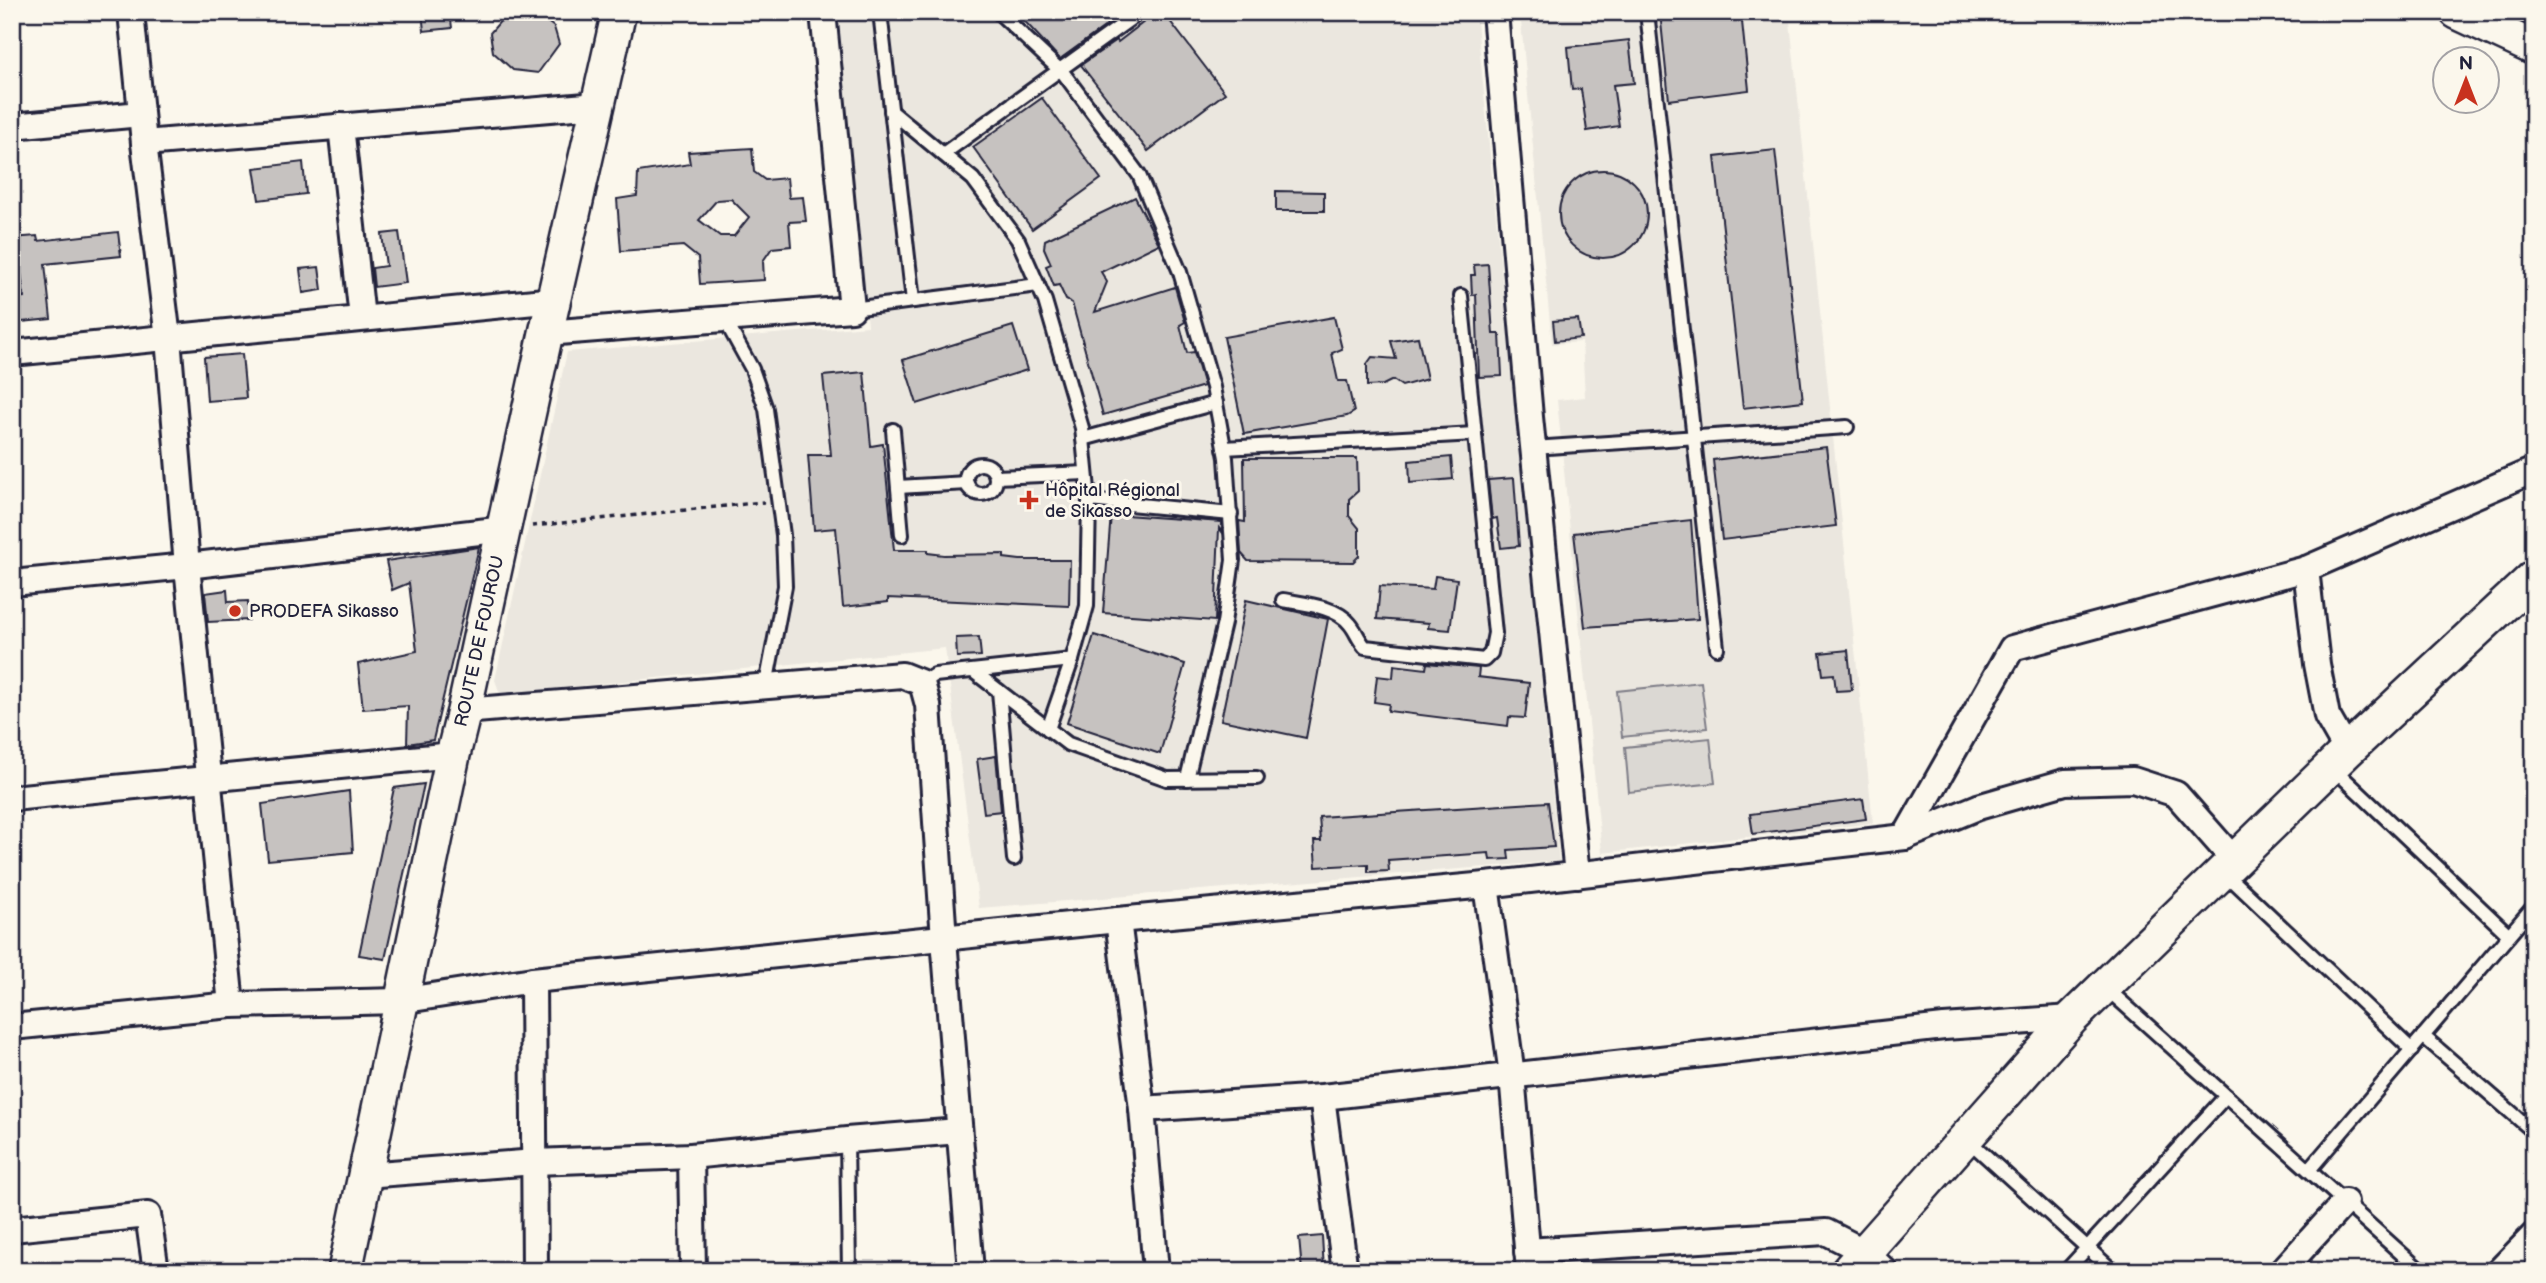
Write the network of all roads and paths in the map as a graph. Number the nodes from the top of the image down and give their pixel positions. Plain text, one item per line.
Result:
1 (131, 12) edge
2 (619, 12) edge
3 (823, 12) edge
4 (880, 12) edge
5 (998, 12) edge
6 (1140, 12) edge
7 (1495, 12) edge
8 (1647, 12) edge
9 (2457, 12) edge
10 (2534, 48) edge
11 (1060, 71) junction
12 (598, 105) junction
13 (891, 111) junction
14 (141, 114) junction
15 (341, 126) junction
16 (12, 127) edge
17 (144, 142) junction
18 (943, 155) junction
19 (1038, 285) junction
20 (1461, 296) dead end
21 (555, 300) junction
22 (913, 301) junction
23 (852, 309) junction
24 (362, 318) junction
25 (725, 320) junction
26 (546, 333) junction
27 (168, 338) junction
28 (12, 353) edge
29 (1216, 403) junction
30 (1847, 427) dead end
31 (893, 430) dead end
32 (1475, 434) junction
33 (1694, 437) junction
34 (1083, 439) junction
35 (1224, 448) junction
36 (1533, 448) junction
37 (2534, 470) edge
38 (1086, 474) junction
39 (996, 477) junction
40 (967, 484) junction
41 (898, 487) junction
42 (1089, 500) junction
43 (777, 501) junction
44 (1231, 514) junction
45 (505, 528) junction
46 (902, 535) dead end
47 (187, 566) junction
48 (2306, 569) junction
49 (2534, 577) edge
50 (12, 583) edge
51 (1283, 600) dead end
52 (1717, 648) dead end
53 (1072, 660) junction
54 (973, 671) junction
55 (922, 683) junction
56 (766, 685) junction
57 (999, 691) junction
58 (464, 711) junction
59 (1048, 729) junction
60 (453, 755) junction
61 (2339, 759) junction
62 (208, 778) junction
63 (1257, 778) dead end
64 (1186, 779) junction
65 (12, 798) edge
66 (1905, 837) junction
67 (1014, 859) dead end
68 (2228, 866) junction
69 (1577, 875) junction
70 (1486, 886) junction
71 (2534, 906) edge
72 (1118, 920) junction
73 (2509, 935) junction
74 (944, 939) junction
75 (533, 980) junction
76 (2104, 986) junction
77 (400, 1001) junction
78 (231, 1005) junction
79 (2072, 1018) junction
80 (12, 1027) edge
81 (2423, 1036) junction
82 (2412, 1050) junction
83 (1512, 1075) junction
84 (2227, 1096) junction
85 (1322, 1097) junction
86 (1142, 1109) junction
87 (959, 1131) junction
88 (2534, 1132) edge
89 (1966, 1139) junction
90 (847, 1140) junction
91 (691, 1156) junction
92 (535, 1162) junction
93 (2309, 1170) junction
94 (365, 1175) junction
95 (2345, 1202) junction
96 (12, 1229) edge
97 (2534, 1235) edge
98 (2087, 1248) junction
99 (1528, 1261) edge
100 (1866, 1264) edge
101 (156, 1271) edge
102 (345, 1271) edge
103 (536, 1271) edge
104 (693, 1271) edge
105 (849, 1271) edge
106 (971, 1271) edge
107 (1156, 1271) edge
108 (1345, 1271) edge
109 (2066, 1271) edge
110 (2113, 1271) edge
111 (2282, 1271) edge
112 (2421, 1271) edge
113 (2499, 1271) edge

1 - 14 street
2 - 12 main road, ROUTE DE FOUROU
3 - 23 street
4 - 13 lane
5 - 11 lane
6 - 11 lane
7 - 36 street
8 - 33 lane
9 - 10 main road
11 - 18 lane
11 - 29 lane
12 - 15 street
12 - 21 main road, ROUTE DE FOUROU
13 - 18 lane
13 - 22 lane
14 - 16 street
14 - 17 street
15 - 17 street
15 - 24 street
17 - 27 street
18 - 19 lane
19 - 22 lane
19 - 34 lane
20 - 32 lane
21 - 24 street
21 - 26 main road, ROUTE DE FOUROU
22 - 23 lane
23 - 25 street
24 - 27 street
25 - 26 street
25 - 43 lane
26 - 45 main road, ROUTE DE FOUROU
27 - 28 street
27 - 47 street
29 - 34 lane
29 - 35 lane
30 - 33 lane
31 - 41 lane
32 - 35 lane
32 - 51 lane
33 - 36 lane
33 - 52 lane
34 - 38 lane
35 - 44 lane
36 - 69 street
37 - 48 street
38 - 39 lane
38 - 42 lane
39 - 40 lane
39 - 40 lane
40 - 41 lane
41 - 46 lane
42 - 44 lane
42 - 53 lane
43 - 45 path
43 - 56 lane
44 - 64 lane
45 - 47 street
45 - 58 main road, ROUTE DE FOUROU
47 - 50 street
47 - 62 street
48 - 61 street
48 - 66 street
49 - 61 main road
53 - 54 lane
53 - 59 lane
54 - 55 lane
54 - 57 lane
55 - 56 street
55 - 74 street
56 - 58 street
57 - 59 lane
57 - 67 lane
58 - 60 main road, ROUTE DE FOUROU
59 - 64 lane
60 - 62 street
60 - 77 main road, ROUTE DE FOUROU
61 - 68 main road
61 - 73 lane
62 - 65 street
62 - 78 street
63 - 64 lane
66 - 68 street
66 - 69 street
68 - 76 main road
68 - 82 lane
69 - 70 street
70 - 72 street
70 - 83 street
71 - 73 lane
72 - 74 street
72 - 86 street
73 - 81 lane
74 - 75 street
74 - 87 street
75 - 77 street
75 - 92 street
76 - 79 main road
76 - 84 lane
77 - 78 street
77 - 94 main road, ROUTE DE FOUROU
78 - 80 street
79 - 83 street
79 - 89 main road
81 - 82 lane
81 - 88 lane
82 - 93 lane
83 - 85 street
83 - 99 street
84 - 93 lane
84 - 98 lane
85 - 86 street
85 - 108 street
86 - 107 street
87 - 90 street
87 - 106 street
89 - 98 lane
89 - 100 main road
90 - 91 street
90 - 105 lane
91 - 92 street
91 - 104 street
92 - 94 street
92 - 103 street
93 - 95 lane
94 - 102 main road, ROUTE DE FOUROU
95 - 111 street
95 - 112 lane
96 - 101 street
97 - 113 street
98 - 109 lane
98 - 110 lane
99 - 100 street

